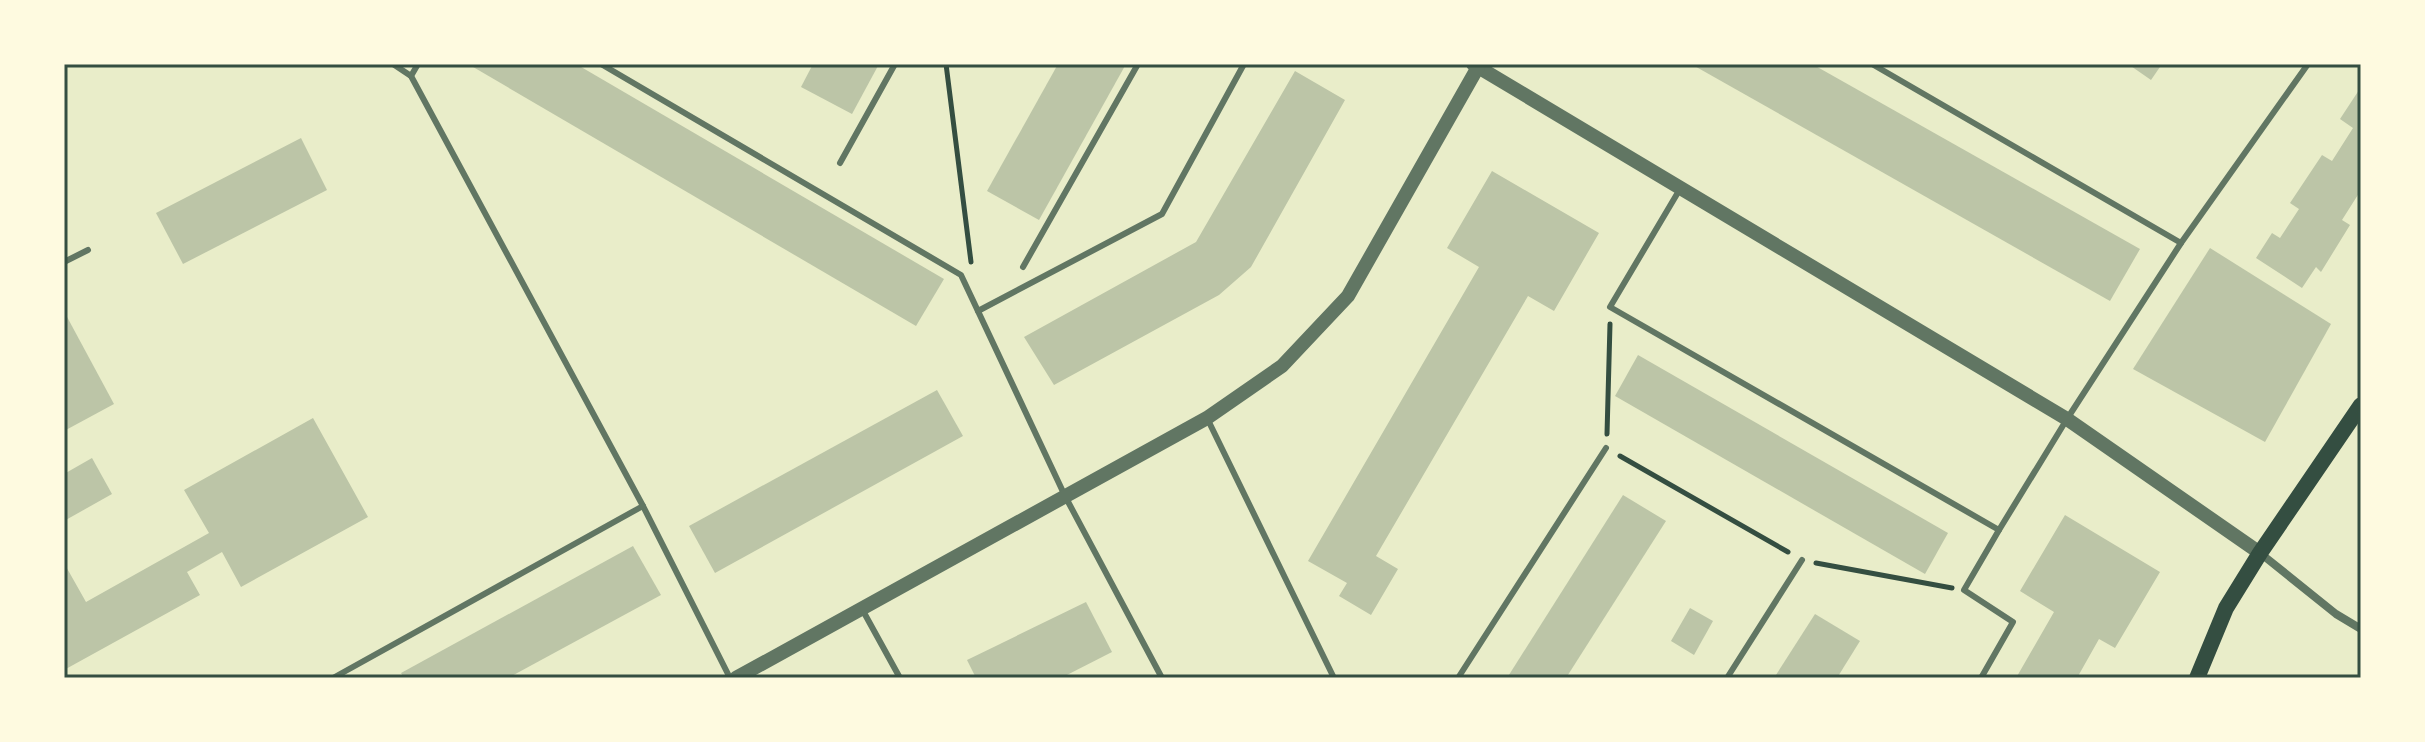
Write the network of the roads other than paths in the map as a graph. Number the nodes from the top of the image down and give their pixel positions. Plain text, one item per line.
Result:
1 (393, 64) edge
2 (418, 64) edge
3 (601, 64) edge
4 (895, 64) edge
5 (1138, 64) edge
6 (1244, 64) edge
7 (1872, 64) edge
8 (2308, 64) edge
9 (1476, 66) edge
10 (411, 76) junction
11 (840, 163) dead end
12 (1681, 189) junction
13 (2181, 243) junction
14 (88, 250) dead end
15 (64, 262) edge
16 (1023, 267) dead end
17 (978, 311) junction
18 (2361, 405) edge
19 (1207, 418) junction
20 (2067, 419) junction
21 (1606, 448) road end
22 (1065, 496) junction
23 (643, 506) junction
24 (1999, 530) junction
25 (2260, 553) junction
26 (1802, 560) road end
27 (862, 609) junction
28 (2361, 629) edge
29 (333, 678) edge
30 (730, 678) edge
31 (736, 678) edge
32 (900, 678) edge
33 (1162, 678) edge
34 (1334, 678) edge
35 (1458, 678) edge
36 (1727, 678) edge
37 (1981, 678) edge
38 (2197, 678) edge

1 - 10 lane
2 - 10 lane
3 - 17 lane
4 - 11 lane
5 - 16 lane
6 - 17 lane
7 - 13 lane
8 - 13 lane
9 - 12 street
9 - 19 street
10 - 23 lane
12 - 20 street
12 - 24 lane
13 - 20 lane
14 - 15 lane
17 - 22 lane
18 - 25 main road
19 - 22 street
19 - 34 lane
20 - 24 lane
20 - 25 street
21 - 35 lane
22 - 27 street
22 - 33 lane
23 - 29 lane
23 - 30 lane
24 - 37 lane
25 - 28 street
25 - 38 main road
26 - 36 lane
27 - 31 street
27 - 32 lane

